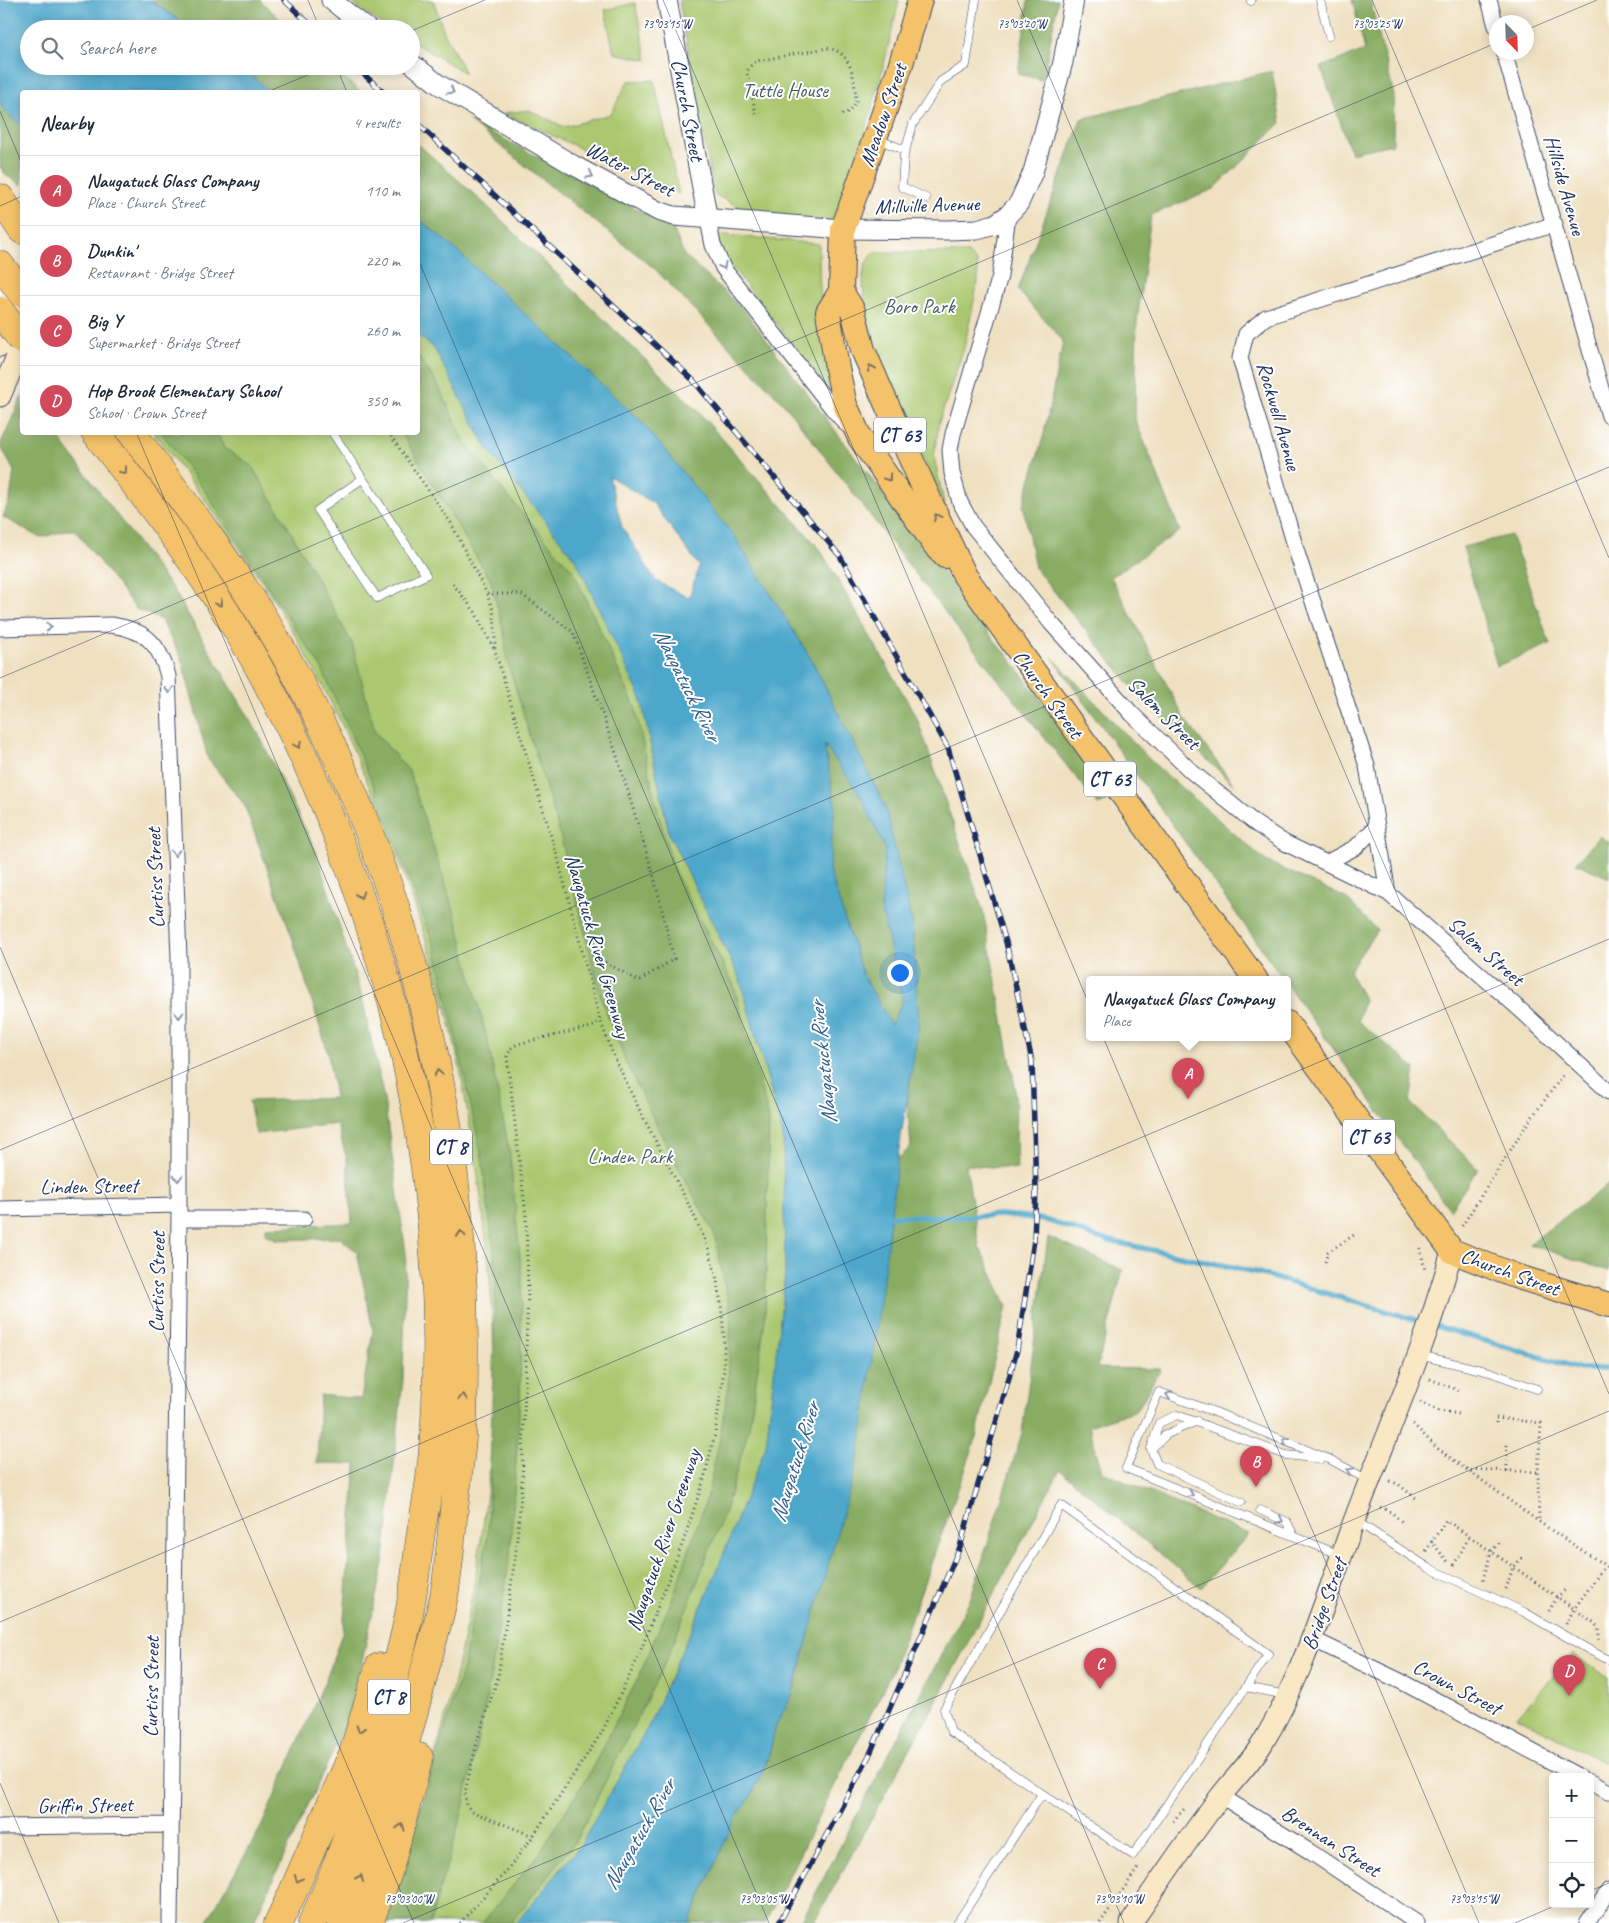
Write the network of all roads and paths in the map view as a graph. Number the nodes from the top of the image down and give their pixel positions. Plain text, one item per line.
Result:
1 (331, 0) edge
2 (667, 0) edge
3 (920, 0) edge
4 (976, 0) edge
5 (1074, 0) edge
6 (1320, 0) edge
7 (1489, 0) edge
8 (1493, 15) edge
9 (357, 20) edge
10 (1329, 36) dead end
11 (1506, 60) edge
12 (420, 70) edge
13 (756, 114) dead end
14 (841, 115) dead end
15 (874, 139) junction
16 (906, 150) junction
17 (0, 198) edge
18 (926, 198) dead end
19 (1008, 215) junction
20 (708, 220) junction
21 (1555, 224) junction
22 (20, 227) edge
23 (843, 229) junction
24 (0, 265) edge
25 (20, 290) edge
26 (841, 291) junction
27 (20, 305) edge
28 (0, 311) edge
29 (20, 337) edge
30 (0, 346) edge
31 (20, 350) edge
32 (0, 396) edge
33 (1608, 413) edge
34 (97, 435) edge
35 (133, 435) edge
36 (334, 435) edge
37 (390, 435) edge
38 (860, 438) junction
39 (362, 479) junction
40 (965, 576) junction
41 (453, 584) dead end
42 (487, 594) junction
43 (0, 628) edge
44 (495, 651) junction
45 (1377, 826) junction
46 (1326, 863) junction
47 (1388, 893) junction
48 (590, 954) dead end
49 (1253, 976) edge
50 (600, 1020) junction
51 (1291, 1029) edge
52 (1574, 1060) junction
53 (1609, 1092) edge
54 (0, 1209) edge
55 (178, 1212) junction
56 (304, 1218) dead end
57 (1462, 1226) dead end
58 (1354, 1235) dead end
59 (1452, 1251) junction
60 (1325, 1262) dead end
61 (1609, 1305) edge
62 (1420, 1348) junction
63 (1429, 1379) dead end
64 (1537, 1389) dead end
65 (1460, 1391) dead end
66 (1417, 1401) dead end
67 (1459, 1414) dead end
68 (1409, 1420) dead end
69 (1197, 1421) junction
70 (1496, 1423) dead end
71 (462, 1437) junction
72 (1507, 1446) dead end
73 (1151, 1449) junction
74 (1331, 1460) junction
75 (432, 1462) junction
76 (1465, 1469) junction
77 (1507, 1471) junction
78 (1538, 1472) junction
79 (1378, 1481) junction
80 (1417, 1499) dead end
81 (1241, 1502) dead end
82 (1377, 1506) dead end
83 (1260, 1510) dead end
84 (1354, 1520) junction
85 (1402, 1522) dead end
86 (1539, 1522) junction
87 (1294, 1536) junction
88 (1469, 1537) junction
89 (1501, 1540) dead end
90 (1431, 1541) junction
91 (1491, 1552) junction
92 (1342, 1556) junction
93 (1524, 1556) dead end
94 (1419, 1561) junction
95 (1604, 1566) junction
96 (1514, 1567) junction
97 (1609, 1568) edge
98 (1565, 1590) dead end
99 (1480, 1591) junction
100 (1557, 1597) junction
101 (1502, 1601) junction
102 (1574, 1609) junction
103 (1542, 1622) junction
104 (1561, 1634) junction
105 (1312, 1639) junction
106 (1600, 1656) junction
107 (1609, 1660) edge
108 (1246, 1687) junction
109 (1288, 1695) junction
110 (1573, 1773) edge
111 (1594, 1784) edge
112 (1609, 1792) edge
113 (1042, 1794) junction
114 (1221, 1796) junction
115 (1189, 1804) dead end
116 (1170, 1824) dead end
117 (171, 1825) junction
118 (0, 1827) edge
119 (533, 1836) junction
120 (1139, 1866) dead end
121 (1609, 1890) edge
122 (170, 1923) edge
123 (278, 1923) edge
124 (312, 1923) edge
125 (341, 1923) edge
126 (369, 1923) edge
127 (460, 1923) edge
128 (957, 1923) edge
129 (1100, 1923) edge
130 (1131, 1923) edge
131 (1417, 1923) edge
132 (1587, 1923) edge

1 - 9 street
2 - 20 street, Church Street
3 - 15 main road, Meadow Street
4 - 16 lane
5 - 19 street, Millville Avenue
6 - 10 lane
7 - 8 street
11 - 21 street, Hillside Avenue
12 -> 20 street, Water Street
13 - 14 path
15 - 16 lane
15 - 23 main road, Meadow Street
16 - 18 lane
17 - 22 highway
19 - 23 street, Millville Avenue
19 - 46 street, Salem Street
20 - 23 street, Millville Avenue
20 -> 38 street
21 - 33 street, Hillside Avenue
21 - 45 street, Rockwell Avenue
23 - 26 main road, Church Street
24 - 25 highway
26 - 38 main road, Church Street
40 -> 26 main road, Church Street / CT 63
27 - 30 main road
28 - 29 highway, bridge
31 - 32 main road
34 -> 75 highway, CT 8
71 -> 35 highway, CT 8
36 - 39 lane
37 - 42 path, Naugatuck River Greenway
38 -> 40 main road, Church Street
39 - 39 lane
40 - 49 main road, Church Street / CT 63
41 - 44 path
42 - 44 path, Naugatuck River Greenway
42 - 48 path
43 -> 55 street, Curtiss Street
44 - 50 path, Naugatuck River Greenway
45 - 46 street
45 - 47 street, Rockwell Avenue
46 - 47 street, Salem Street
47 - 52 street, Salem Street
50 - 119 path, Naugatuck River Greenway
50 - 119 path
51 - 59 main road, Church Street / CT 63
52 - 53 street, Salem Street
52 - 57 path
54 - 55 street, Linden Street
55 - 56 street, Linden Street
55 - 117 street, Curtiss Street
58 - 60 path
59 - 61 main road, Church Street
59 - 62 main road, Bridge Street
62 - 64 lane
62 - 79 main road, Bridge Street
63 - 65 path
66 - 67 path
68 - 76 path
69 - 73 lane
69 - 73 lane
69 - 74 lane
70 - 78 path
125 -> 71 highway, CT 8
126 -> 71 highway
72 - 77 path
73 - 81 lane
79 -> 74 lane
74 -> 87 lane
75 -> 123 highway
75 - 124 highway, CT 8
76 - 77 path
76 - 86 path
77 - 78 path
78 - 86 path
79 - 80 path
79 - 84 main road, Bridge Street
82 - 85 path
83 -> 87 lane
84 - 92 main road, Bridge Street
84 - 94 lane
86 - 95 path
87 - 92 lane
88 - 90 path
88 - 90 path
88 - 91 path
89 - 91 path
90 - 94 path
91 - 96 path
91 - 99 path
92 - 105 main road, Bridge Street
93 - 96 path
94 - 99 lane
95 - 97 path
95 - 102 path
96 - 100 path
96 - 101 path
98 - 100 path
99 - 101 lane
100 - 102 path
100 - 103 path
101 - 103 lane
102 - 104 path
102 - 106 path
103 - 104 lane
104 - 106 lane
105 - 109 main road, Bridge Street
105 - 110 street, Crown Street
106 - 107 lane
108 - 109 lane
108 - 113 lane
108 - 113 lane
109 - 114 main road, Bridge Street
111 - 112 street
113 - 128 lane
114 - 130 main road, Bridge Street
114 - 131 street, Brennan Street
115 - 116 path
117 - 118 street, Griffin Street
117 - 122 street, Curtiss Street
119 - 127 path, Naugatuck River Greenway
120 - 129 path
121 - 132 street

